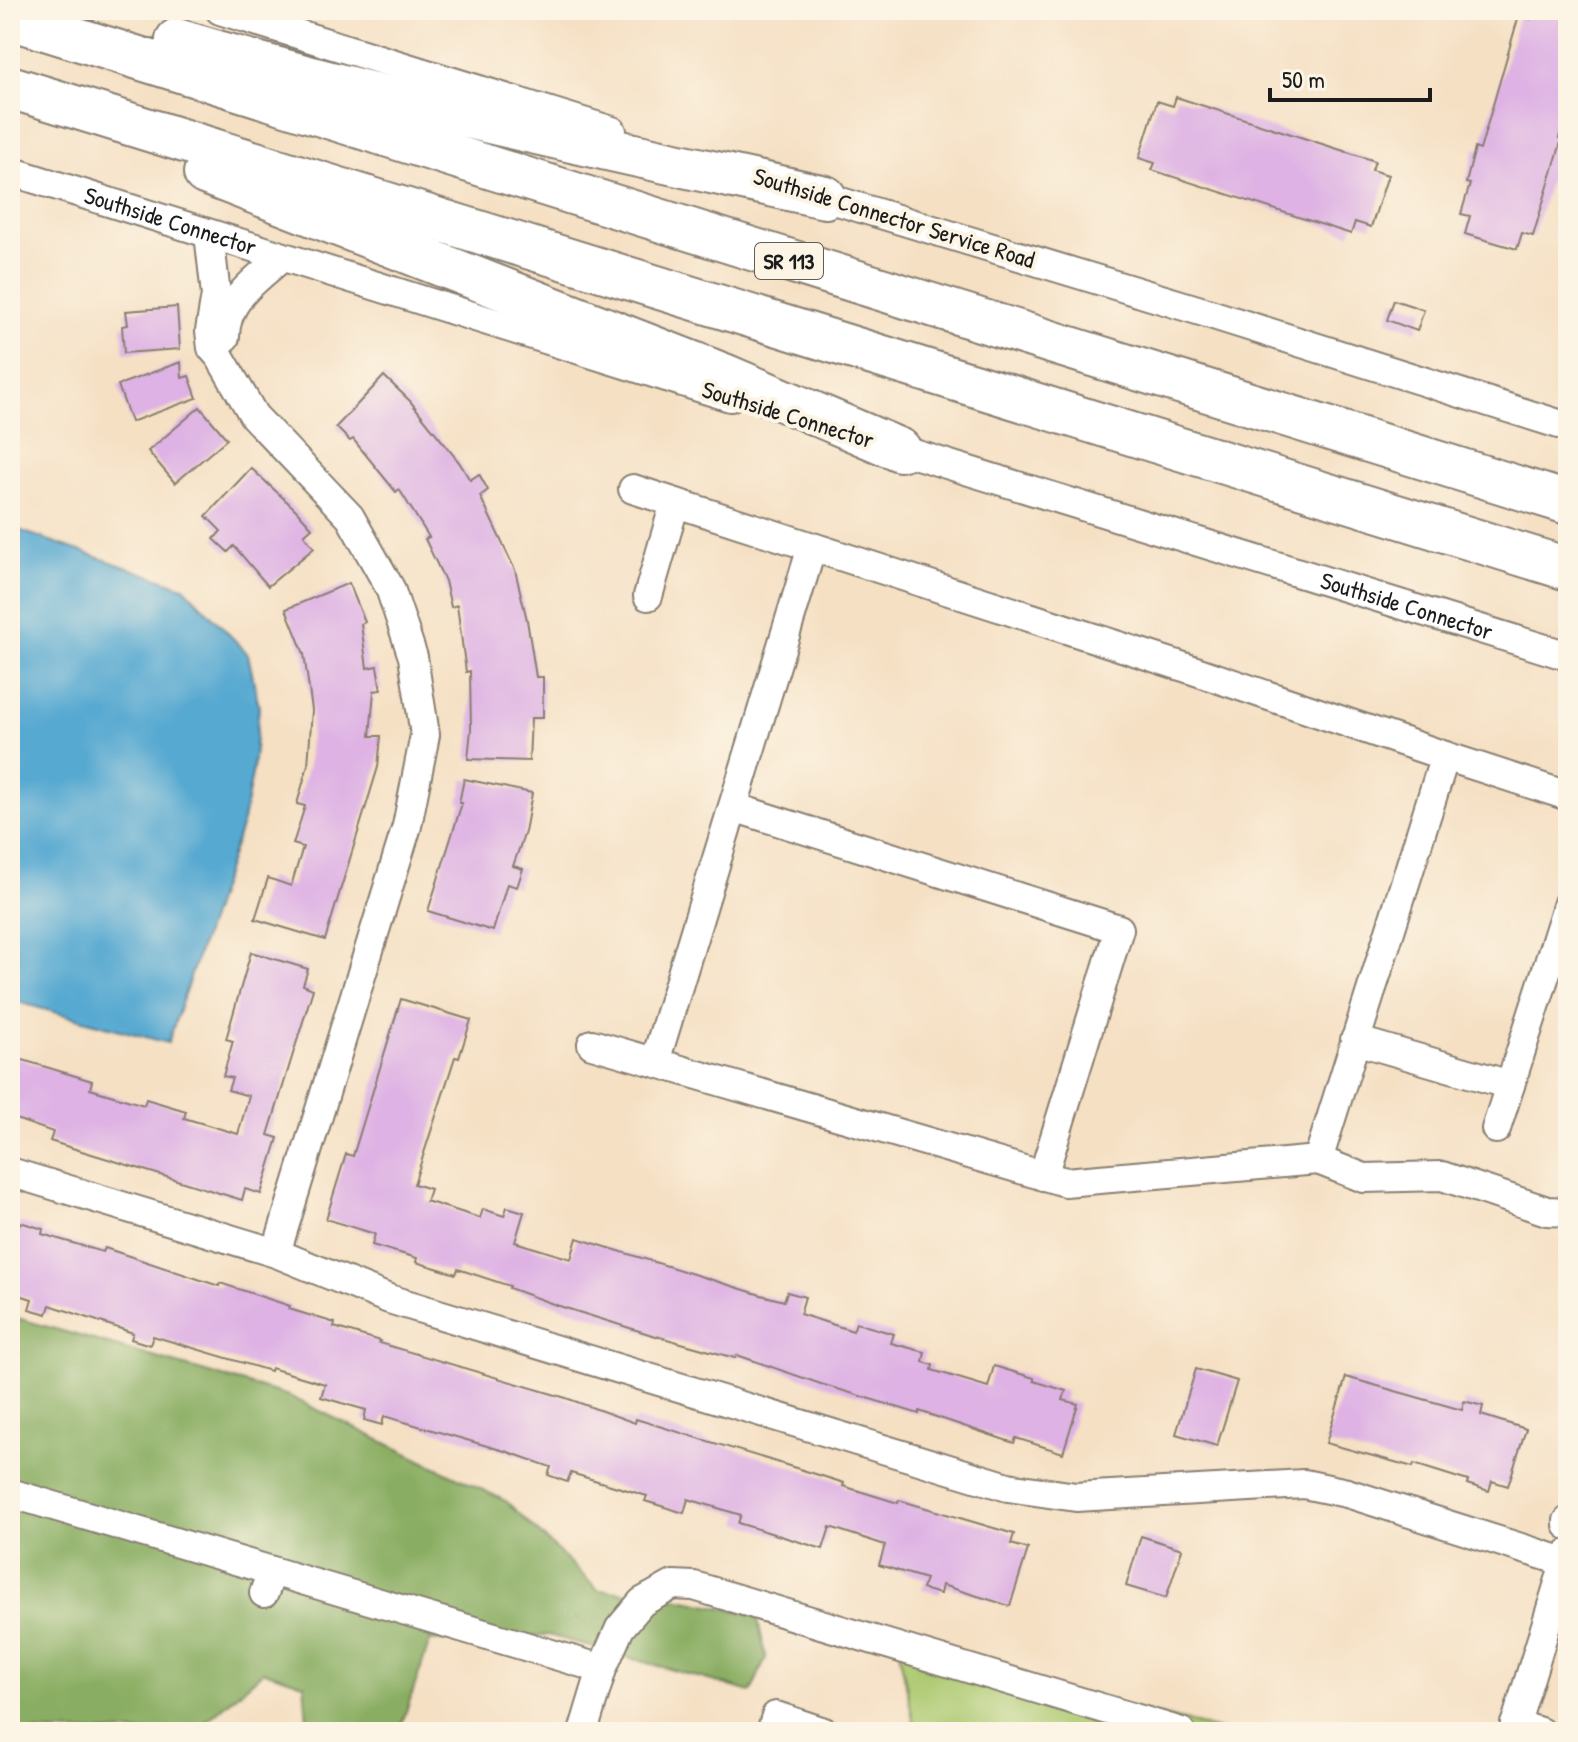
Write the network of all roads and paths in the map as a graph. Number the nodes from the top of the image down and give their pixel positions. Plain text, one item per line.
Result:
1 (76, 10) edge
2 (220, 10) edge
3 (10, 18) edge
4 (28, 93) edge
5 (10, 171) edge
6 (825, 197) junction
7 (209, 234) junction
8 (282, 257) junction
9 (220, 357) junction
10 (1568, 427) edge
11 (900, 450) junction
12 (633, 489) dead end
13 (675, 503) junction
14 (1568, 503) edge
15 (812, 547) junction
16 (1568, 569) edge
17 (648, 596) dead end
18 (1568, 656) edge
19 (1445, 756) junction
20 (1568, 796) edge
21 (733, 807) junction
22 (1568, 903) edge
23 (1561, 948) edge
24 (1355, 1040) junction
25 (592, 1044) dead end
26 (655, 1062) junction
27 (1510, 1085) junction
28 (1496, 1129) dead end
29 (1318, 1160) junction
30 (10, 1172) edge
31 (1043, 1176) junction
32 (1557, 1212) edge
33 (1568, 1233) edge
34 (276, 1253) junction
35 (10, 1493) edge
36 (1567, 1558) edge
37 (602, 1669) junction
38 (1523, 1729) edge
39 (583, 1732) edge
40 (771, 1732) edge
41 (824, 1732) edge
42 (1181, 1732) edge

1 - 6 highway
2 - 6 street, Southside Connector Service Road
3 - 14 highway, SR 113
4 - 11 highway
4 - 16 highway, SR 113
5 - 7 street, Southside Connector
6 - 10 street, Southside Connector Service Road
7 - 8 street, Southside Connector
7 - 9 street
8 - 9 street
8 - 11 street, Southside Connector
9 - 34 street
11 - 18 street, Southside Connector
12 - 13 street
13 - 15 street
13 - 17 street
15 - 19 street
15 - 21 street
19 - 20 street
19 - 24 street
21 - 26 street
21 - 31 street
22 - 23 street
23 - 27 street
24 - 27 street
24 - 29 street
25 - 26 street
26 - 31 street
27 - 28 street
29 - 31 street
29 - 32 street
30 - 34 street
32 - 33 street
34 - 36 street
35 - 37 street
36 - 38 street
37 - 39 street
37 - 42 street
40 - 41 street

